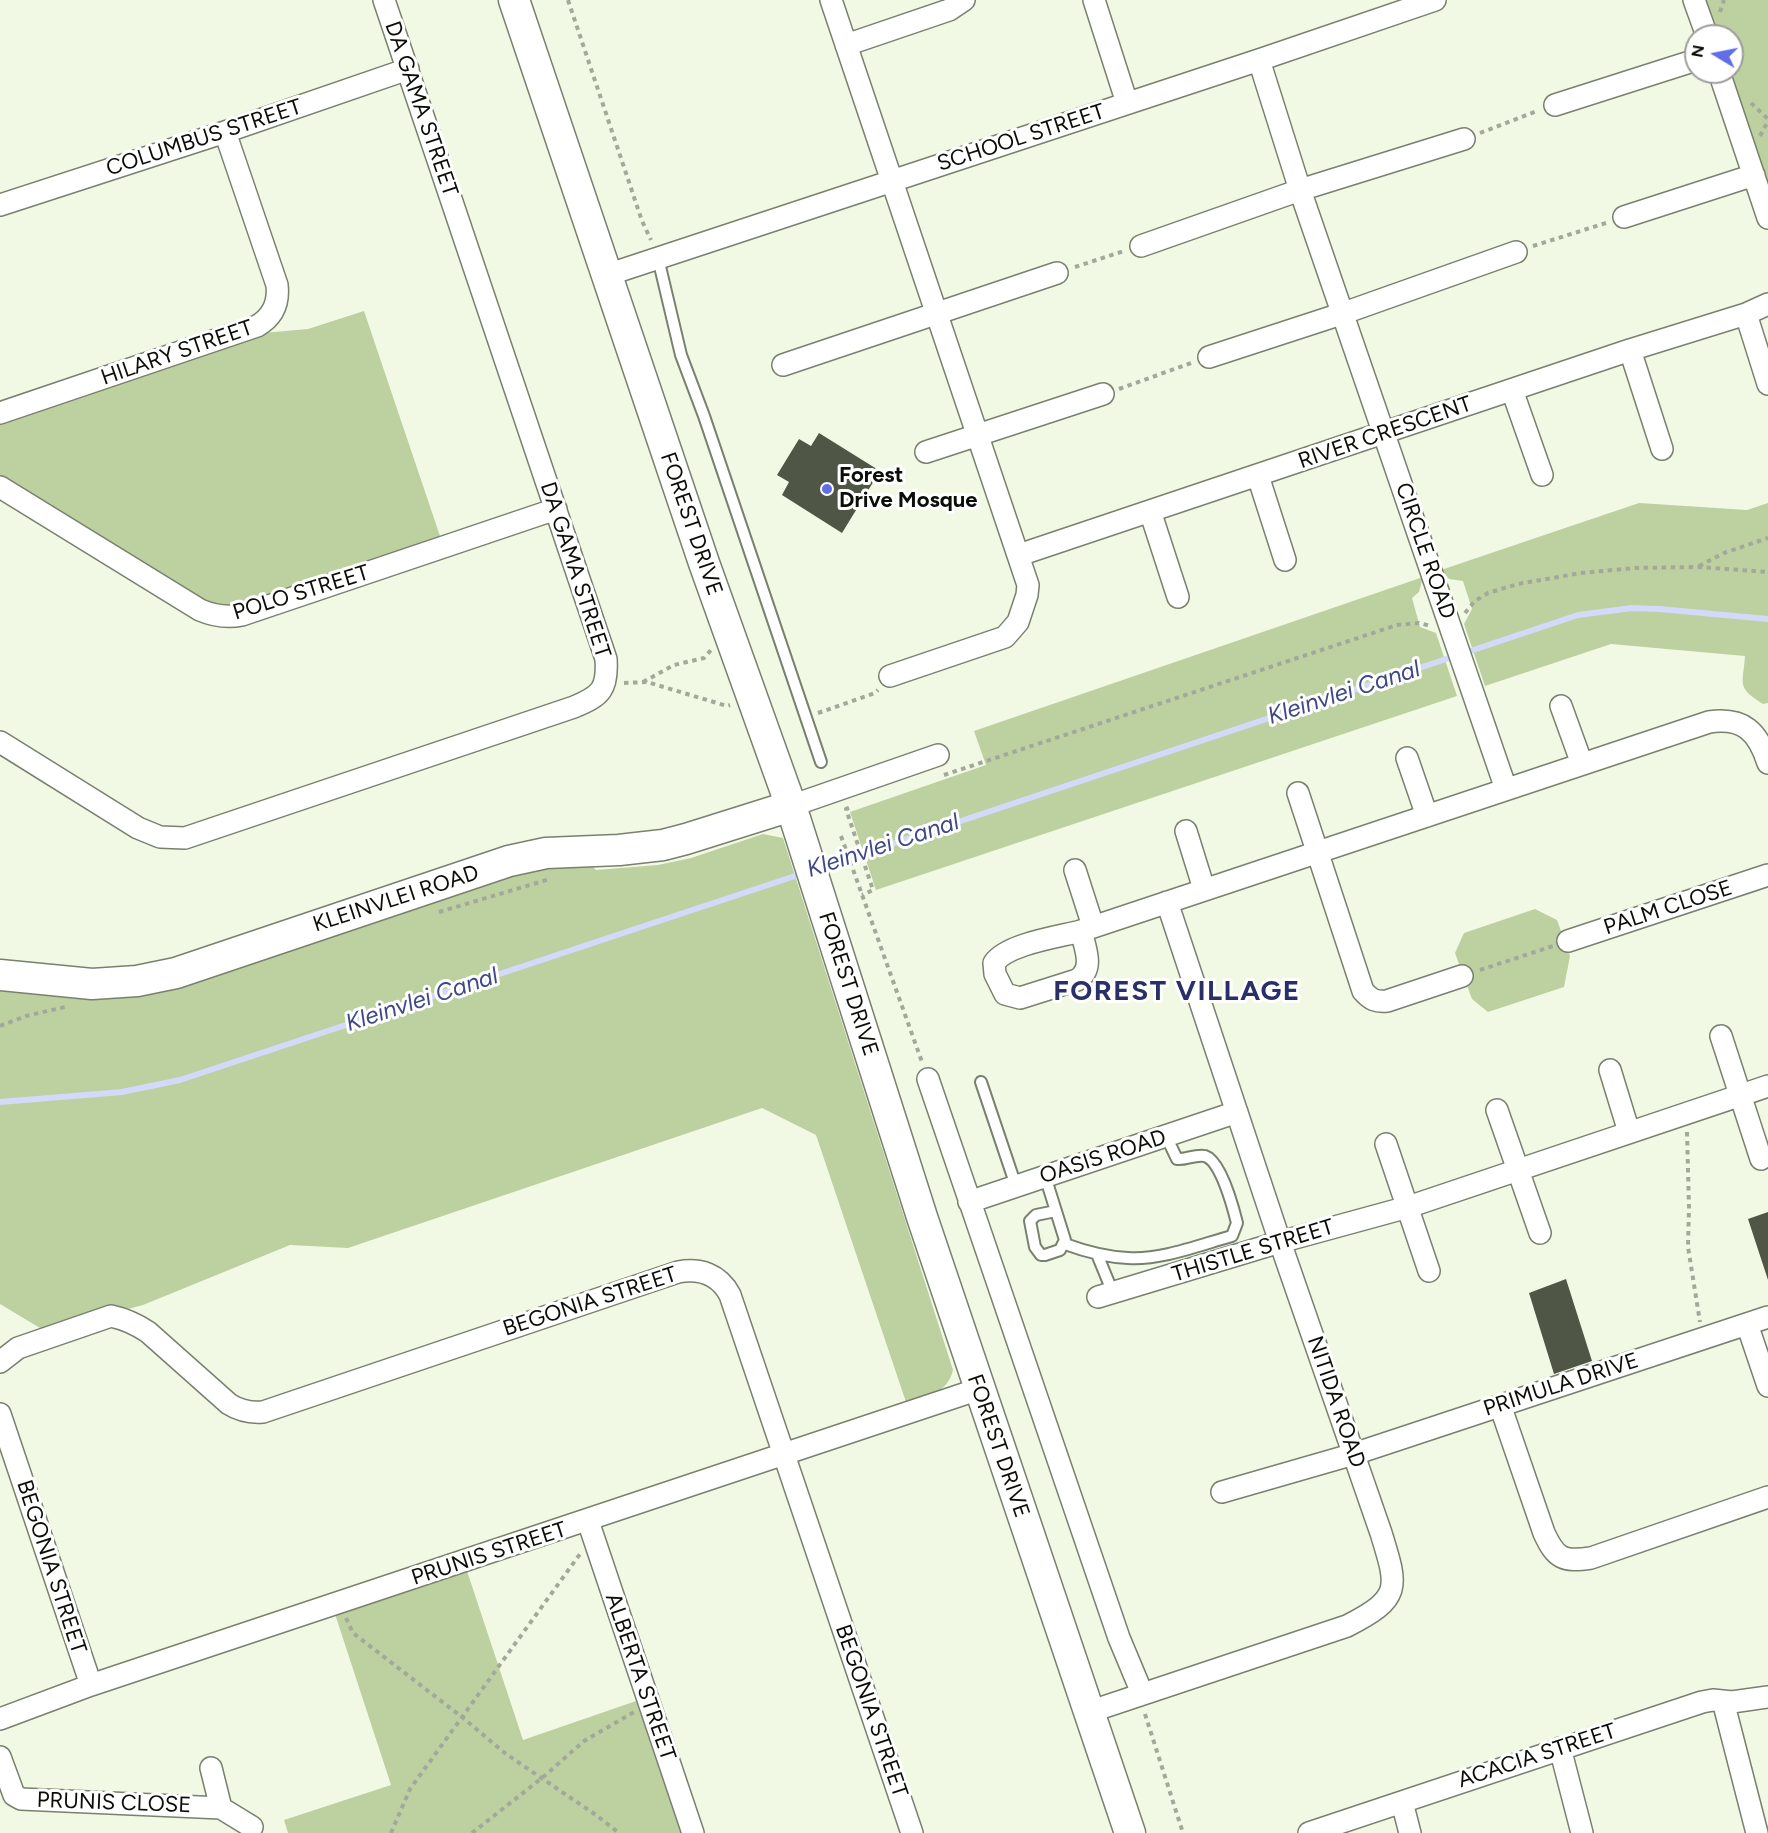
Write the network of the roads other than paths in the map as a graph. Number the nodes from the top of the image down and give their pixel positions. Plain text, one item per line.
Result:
1 (384, 0) edge
2 (514, 0) edge
3 (831, 0) edge
4 (964, 0) edge
5 (1094, 0) edge
6 (1435, 0) edge
7 (1694, 0) edge
8 (1703, 24) edge
9 (846, 45) junction
10 (1259, 60) junction
11 (1684, 64) edge
12 (408, 69) junction
13 (1723, 84) edge
14 (1127, 103) junction
15 (1555, 105) road end
16 (225, 132) junction
17 (1464, 139) road end
18 (1754, 175) junction
19 (893, 181) junction
20 (1300, 190) junction
21 (0, 205) edge
22 (1624, 217) road end
23 (1768, 218) edge
24 (1141, 246) road end
25 (1516, 252) road end
26 (658, 258) junction
27 (1057, 273) road end
28 (607, 275) junction
29 (1768, 304) edge
30 (937, 312) junction
31 (1344, 313) junction
32 (1746, 314) junction
33 (1630, 350) junction
34 (1209, 357) road end
35 (783, 365) dead end
36 (1768, 384) edge
37 (1512, 390) junction
38 (1103, 394) road end
39 (0, 413) edge
40 (1384, 433) junction
41 (978, 435) junction
42 (1662, 449) dead end
43 (926, 452) dead end
44 (1542, 475) dead end
45 (1258, 476) junction
46 (0, 487) edge
47 (556, 509) junction
48 (1150, 511) junction
49 (1019, 555) junction
50 (1285, 560) dead end
51 (1179, 597) dead end
52 (890, 676) road end
53 (1561, 706) dead end
54 (0, 742) edge
55 (938, 755) dead end
56 (1407, 758) dead end
57 (821, 762) dead end
58 (1768, 763) edge
59 (1582, 764) junction
60 (1506, 789) junction
61 (1298, 793) dead end
62 (791, 806) junction
63 (1426, 816) junction
64 (1186, 831) dead end
65 (1317, 852) junction
66 (1075, 870) dead end
67 (1768, 875) edge
68 (1204, 890) junction
69 (1167, 902) junction
70 (1568, 941) road end
71 (0, 975) edge
72 (1462, 976) road end
73 (1721, 1036) dead end
74 (1610, 1070) dead end
75 (928, 1079) road end
76 (981, 1082) dead end
77 (1768, 1086) edge
78 (1740, 1095) junction
79 (1497, 1110) dead end
80 (1237, 1112) junction
81 (1629, 1132) junction
82 (1166, 1136) junction
83 (1386, 1144) dead end
84 (1761, 1159) dead end
85 (1518, 1169) junction
86 (1045, 1176) junction
87 (1016, 1186) junction
88 (969, 1202) junction
89 (1408, 1207) junction
90 (1056, 1211) junction
91 (1540, 1233) dead end
92 (1280, 1242) junction
93 (1065, 1244) junction
94 (1097, 1254) junction
95 (1429, 1271) dead end
96 (1105, 1295) joint
97 (1768, 1317) edge
98 (1747, 1324) junction
99 (0, 1362) edge
100 (1768, 1386) edge
101 (979, 1389) junction
102 (1500, 1405) junction
103 (0, 1414) edge
104 (785, 1455) junction
105 (1354, 1455) junction
106 (1222, 1492) dead end
107 (1768, 1497) edge
108 (591, 1531) junction
109 (91, 1685) junction
110 (1768, 1697) edge
111 (1142, 1699) junction
112 (1724, 1701) junction
113 (1089, 1712) junction
114 (0, 1719) edge
115 (1560, 1748) junction
116 (0, 1757) edge
117 (211, 1768) dead end
118 (1402, 1802) junction
119 (221, 1808) junction
120 (252, 1827) dead end
121 (693, 1833) edge
122 (912, 1833) edge
123 (1130, 1833) edge
124 (1309, 1833) edge
125 (1410, 1833) edge
126 (1582, 1833) edge
127 (1757, 1833) edge

1 - 12 street, DA GAMA STREET
2 - 28 street, FOREST DRIVE
3 - 9 street
4 - 9 street
5 - 14 street
6 - 10 street, SCHOOL STREET
7 - 8 street
9 - 19 street
10 - 14 street, SCHOOL STREET
10 - 20 street, CIRCLE ROAD
11 - 15 street
12 - 16 street, COLUMBUS STREET
12 - 47 street, DA GAMA STREET
13 - 18 street
14 - 19 street, SCHOOL STREET
16 - 21 street, COLUMBUS STREET
16 - 39 street, HILARY STREET
17 - 20 street
18 - 22 street
18 - 23 street
19 - 26 street, SCHOOL STREET
19 - 30 street
20 - 24 street
20 - 31 street, CIRCLE ROAD
25 - 31 street
26 - 28 street, SCHOOL STREET
26 - 57 lane, FOREST DRIVE
27 - 30 street
28 - 62 street, FOREST DRIVE
29 - 32 street, RIVER CRESCENT
30 - 35 street
30 - 41 street
31 - 34 street
31 - 40 street, CIRCLE ROAD
32 - 33 street, RIVER CRESCENT
32 - 36 street
33 - 37 street, RIVER CRESCENT
33 - 42 street
37 - 40 street, RIVER CRESCENT
37 - 44 street
38 - 41 street
40 - 45 street, RIVER CRESCENT
40 - 60 street, CIRCLE ROAD
41 - 43 street
41 - 49 street
45 - 48 street, RIVER CRESCENT
45 - 50 street
46 - 47 street, POLO STREET
47 - 54 street, DA GAMA STREET
48 - 49 street, RIVER CRESCENT
48 - 51 street
49 - 52 street
53 - 59 street
55 - 62 street
56 - 63 street
58 - 59 street
59 - 60 street
60 - 63 street
61 - 65 street
62 - 71 street, KLEINVLEI ROAD
62 - 101 street, FOREST DRIVE
63 - 65 street
64 - 68 street
65 - 68 street
65 - 72 street
66 - 69 street
67 - 70 street, PALM CLOSE
68 - 69 street
69 - 80 street, NITIDA ROAD
73 - 78 street
74 - 81 street
75 - 88 street
76 - 87 lane
77 - 78 street, THISTLE STREET
78 - 81 street, THISTLE STREET
78 - 84 street
79 - 85 street
80 - 82 street, OASIS ROAD
80 - 92 street, NITIDA ROAD
81 - 85 street, THISTLE STREET
82 - 86 street, OASIS ROAD
82 - 94 lane
83 - 89 street
85 - 89 street, THISTLE STREET
85 - 91 street
86 - 87 street, OASIS ROAD
86 - 90 lane
87 - 88 street, OASIS ROAD
88 - 111 street
89 - 92 street, THISTLE STREET
89 - 95 street
90 - 93 lane
90 - 93 lane
92 - 96 street, THISTLE STREET
92 - 105 street, NITIDA ROAD
93 - 94 lane
94 - 96 lane
97 - 98 street, PRIMULA DRIVE
98 - 100 street
98 - 102 street, PRIMULA DRIVE
99 - 104 street, BEGONIA STREET
101 - 104 street, PRUNIS STREET
101 - 113 street, FOREST DRIVE
102 - 105 street, PRIMULA DRIVE
102 - 107 street
103 - 109 street, BEGONIA STREET
104 - 108 street, PRUNIS STREET
104 - 122 street, BEGONIA STREET
105 - 106 street, PRIMULA DRIVE
105 - 111 street, NITIDA ROAD
108 - 109 street, PRUNIS STREET
108 - 121 street, ALBERTA STREET
109 - 114 street, PRUNIS STREET
110 - 112 street, ACACIA STREET
111 - 113 street, NITIDA ROAD
112 - 115 street, ACACIA STREET
112 - 127 street
113 - 123 street, FOREST DRIVE
115 - 118 street, ACACIA STREET
115 - 126 street
116 - 119 street, PRUNIS CLOSE
117 - 119 street, PRUNIS CLOSE
118 - 124 street, ACACIA STREET
118 - 125 street
119 - 120 street, PRUNIS CLOSE

